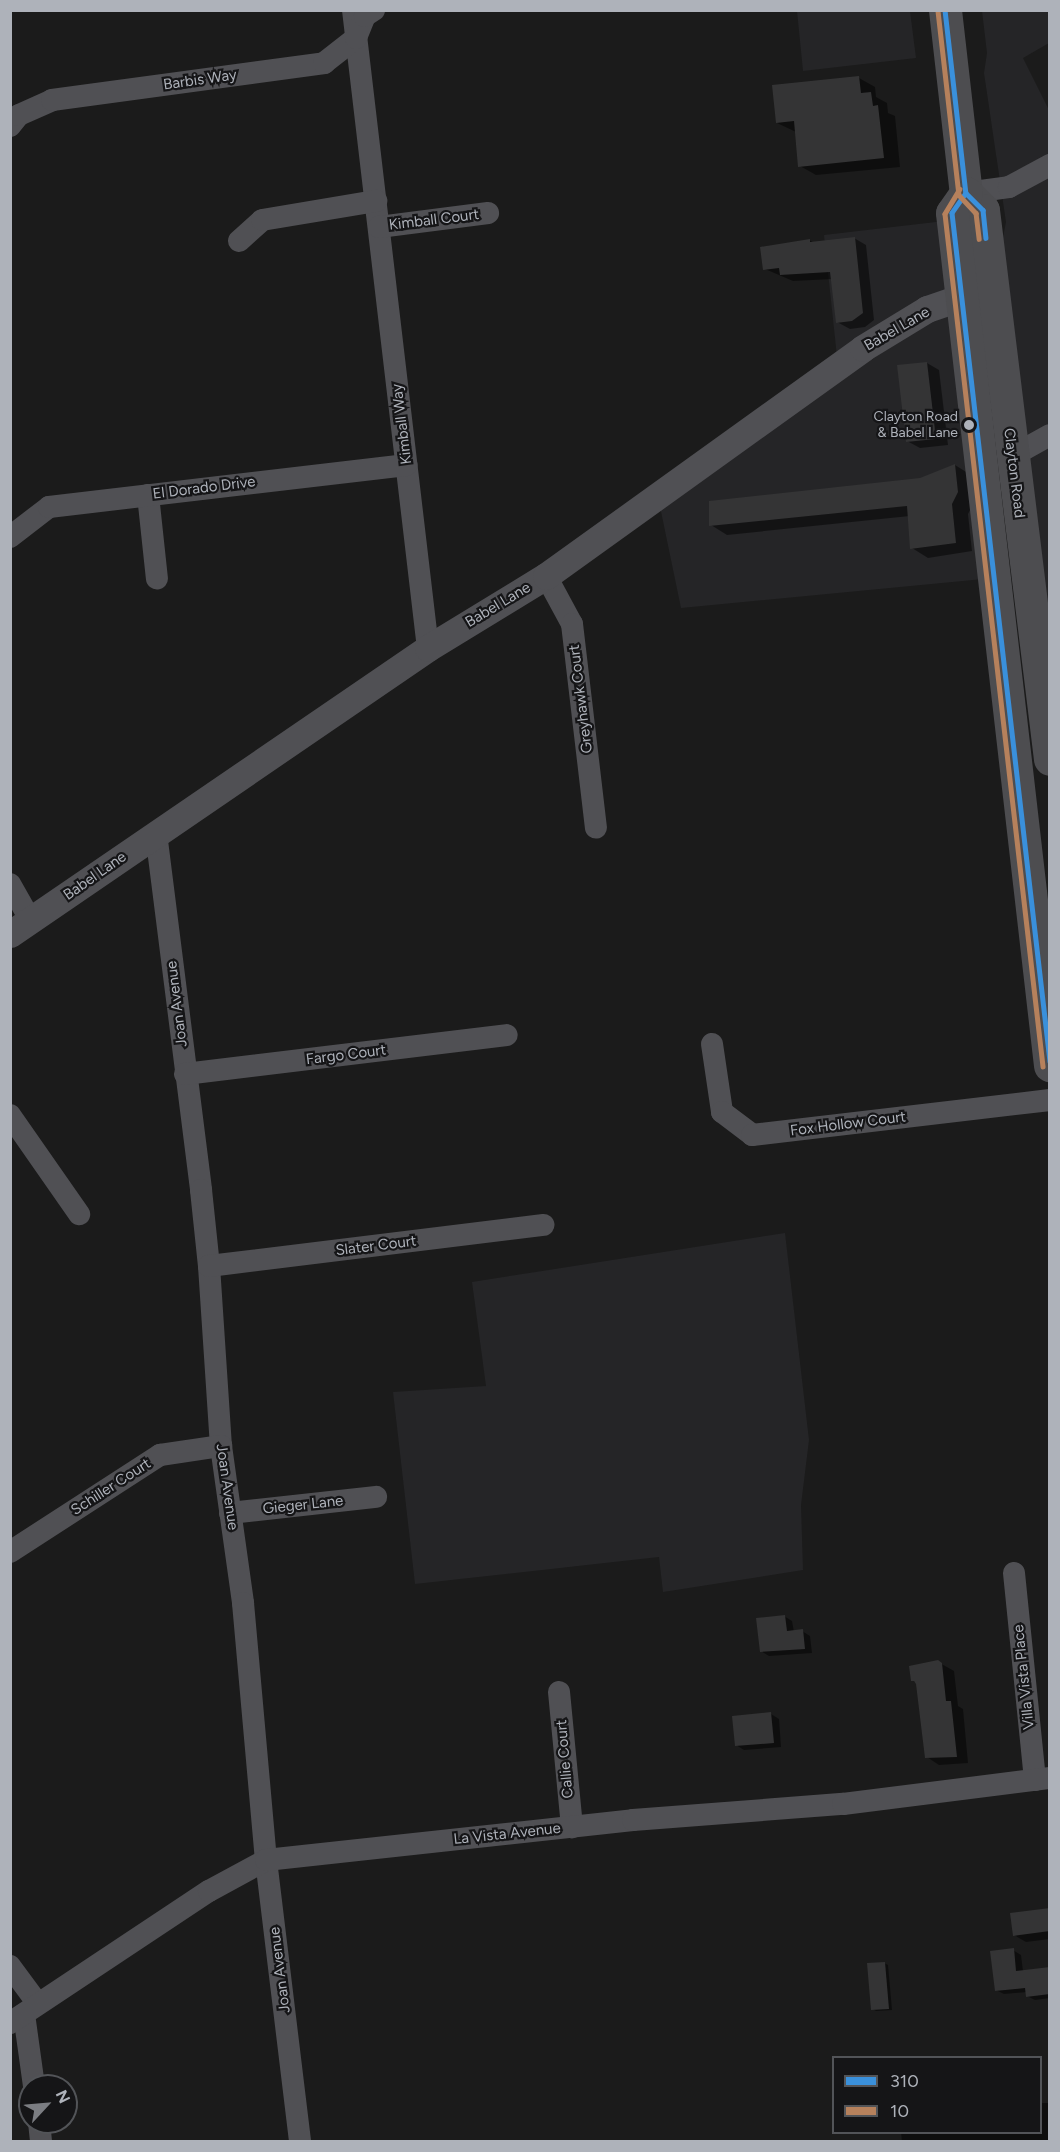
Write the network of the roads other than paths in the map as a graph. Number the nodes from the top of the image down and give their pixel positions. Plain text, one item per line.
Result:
1 (353, 10) edge
2 (374, 10) edge
3 (945, 10) edge
4 (356, 38) junction
5 (10, 126) edge
6 (1050, 165) edge
7 (966, 193) junction
8 (376, 201) junction
9 (488, 213) dead end
10 (379, 226) junction
11 (239, 241) dead end
12 (977, 295) junction
13 (1050, 435) edge
14 (1012, 456) junction
15 (407, 465) junction
16 (148, 495) junction
17 (10, 537) edge
18 (546, 576) junction
19 (157, 579) dead end
20 (428, 648) junction
21 (1050, 759) edge
22 (596, 828) dead end
23 (156, 833) junction
24 (10, 884) edge
25 (21, 928) edge
26 (507, 1035) dead end
27 (712, 1044) dead end
28 (1050, 1065) edge
29 (185, 1074) junction
30 (1050, 1100) edge
31 (10, 1115) edge
32 (79, 1214) dead end
33 (543, 1225) dead end
34 (209, 1266) junction
35 (221, 1446) junction
36 (376, 1497) dead end
37 (230, 1513) junction
38 (10, 1552) edge
39 (1014, 1573) dead end
40 (559, 1692) dead end
41 (1042, 1779) edge
42 (572, 1827) junction
43 (267, 1860) junction
44 (10, 1966) edge
45 (24, 2014) edge
46 (32, 2074) edge
47 (300, 2142) edge

1 - 4 street, Kimball Way
2 - 4 street, Barbis Way
3 - 7 main road, Clayton Road
4 - 5 street, Barbis Way
4 - 8 street, Kimball Way
6 - 7 street
7 - 12 main road, Clayton Road
8 - 10 street, Kimball Way
8 - 11 street
9 - 10 street, Kimball Court
10 - 15 street, Kimball Way
12 - 14 main road, Clayton Road
12 - 18 street, Babel Lane
12 - 28 main road, Clayton Road
13 - 14 street
14 - 21 main road, Clayton Road
15 - 16 street, El Dorado Drive
15 - 20 street, Kimball Way
16 - 17 street, El Dorado Drive
16 - 19 street
18 - 20 street, Babel Lane
18 - 22 street, Greyhawk Court
20 - 23 street, Babel Lane
23 - 25 street, Babel Lane
23 - 29 street, Joan Avenue
24 - 25 street
26 - 29 street, Fargo Court
27 - 30 street, Fox Hollow Court
29 - 34 street, Joan Avenue
31 - 32 street
33 - 34 street, Slater Court
34 - 35 street, Joan Avenue
35 - 37 street, Joan Avenue
35 - 38 street, Schiller Court
36 - 37 street, Gieger Lane
37 - 43 street, Joan Avenue
39 - 41 street, Villa Vista Place
40 - 42 street, Callie Court
41 - 42 street, La Vista Avenue
42 - 43 street, La Vista Avenue
43 - 45 street, La Vista Avenue
43 - 47 street, Joan Avenue
44 - 45 street
45 - 46 street

